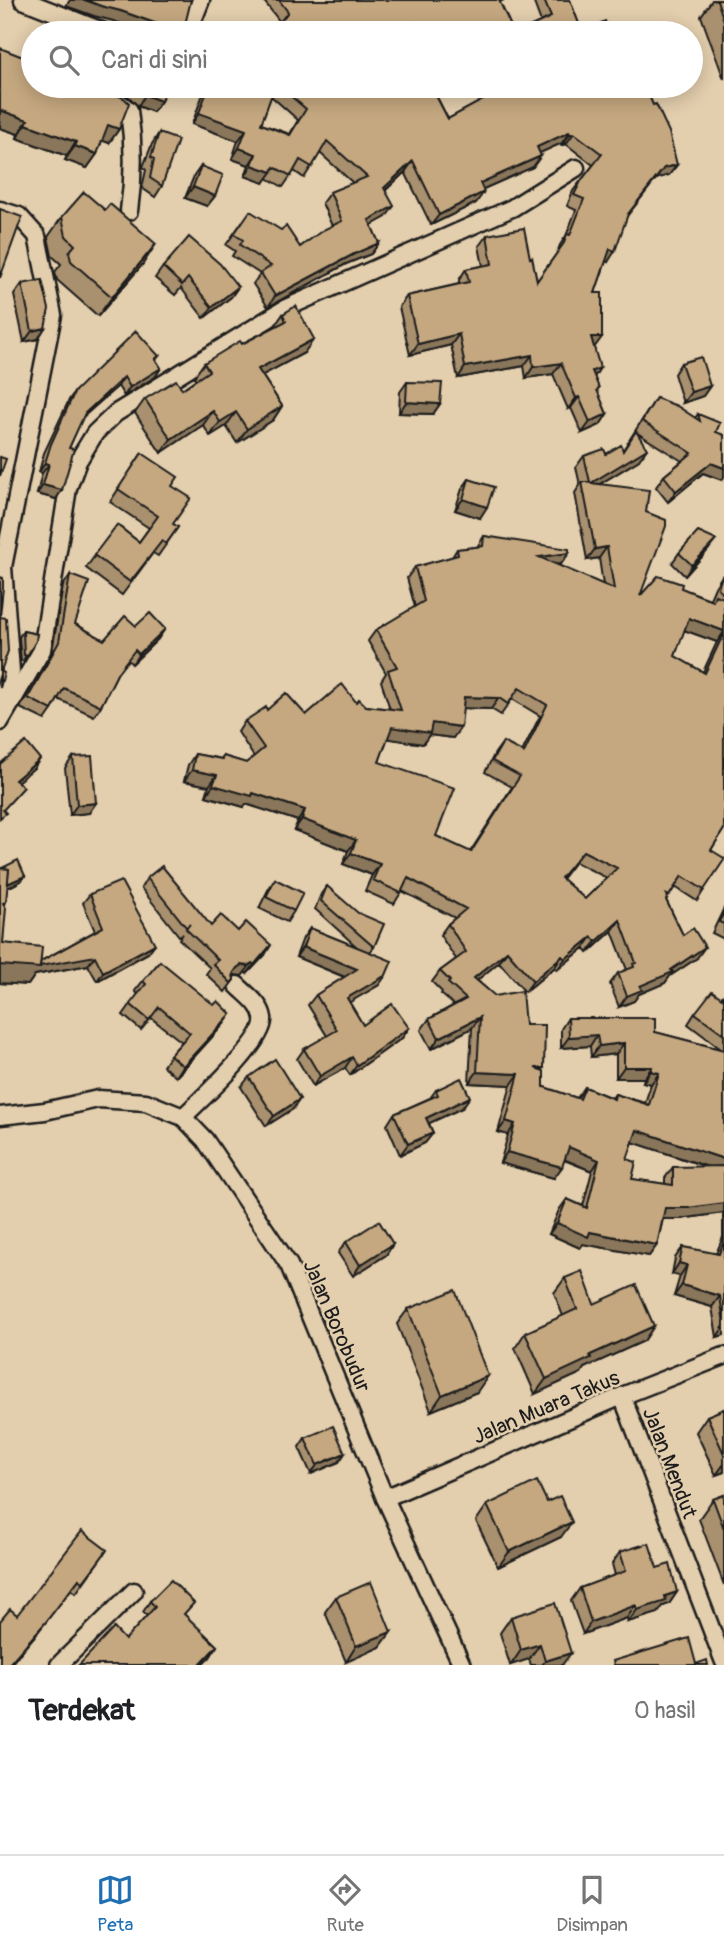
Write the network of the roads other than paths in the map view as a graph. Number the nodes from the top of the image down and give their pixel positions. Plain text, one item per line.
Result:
1 (23, 0) edge
2 (201, 0) edge
3 (76, 21) edge
4 (193, 21) edge
5 (107, 98) edge
6 (576, 168) dead end
7 (0, 210) edge
8 (129, 211) dead end
9 (0, 705) edge
10 (0, 722) edge
11 (237, 985) edge
12 (0, 1116) edge
13 (183, 1117) junction
14 (724, 1356) edge
15 (622, 1396) junction
16 (386, 1498) junction
17 (134, 1591) dead end
18 (724, 1662) edge
19 (59, 1665) edge
20 (462, 1665) edge

1 - 3 street
2 - 4 street
5 - 8 street
6 - 10 street
7 - 9 street
11 - 13 street
12 - 13 street, Jalan Borobudur
13 - 16 street, Jalan Borobudur
14 - 15 street, Jalan Muara Takus
15 - 16 street, Jalan Muara Takus
15 - 18 street, Jalan Mendut
16 - 20 street, Jalan Borobudur
17 - 19 street

